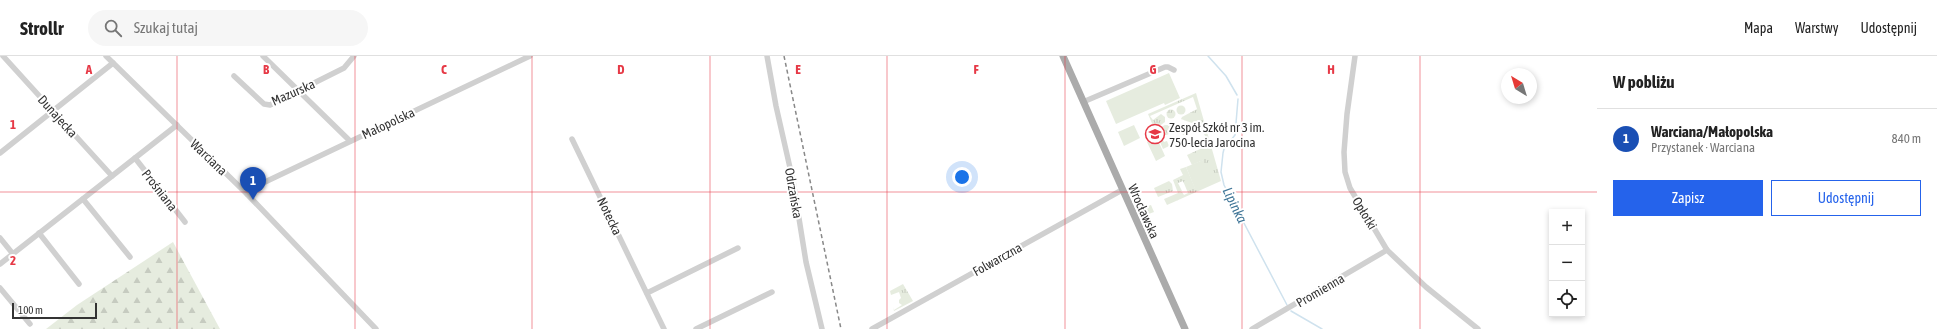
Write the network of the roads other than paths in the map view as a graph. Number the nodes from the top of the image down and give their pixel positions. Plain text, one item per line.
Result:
1 (3, 56) edge
2 (106, 56) edge
3 (263, 56) edge
4 (354, 56) edge
5 (530, 56) edge
6 (767, 56) edge
7 (1063, 56) edge
8 (1356, 56) edge
9 (113, 63) junction
10 (1174, 70) dead end
11 (234, 76) dead end
12 (299, 90) junction
13 (1083, 102) junction
14 (53, 111) junction
15 (177, 125) junction
16 (572, 139) dead end
17 (350, 141) junction
18 (0, 152) edge
19 (135, 158) junction
20 (112, 176) junction
21 (1122, 190) junction
22 (247, 194) junction
23 (83, 199) junction
24 (185, 222) dead end
25 (39, 233) junction
26 (0, 238) edge
27 (738, 248) dead end
28 (1387, 250) junction
29 (13, 254) junction
30 (130, 258) dead end
31 (0, 264) edge
32 (79, 284) dead end
33 (0, 288) edge
34 (772, 292) dead end
35 (647, 293) junction
36 (30, 324) dead end
37 (376, 329) edge
38 (664, 329) edge
39 (696, 329) edge
40 (822, 329) edge
41 (872, 329) edge
42 (1185, 329) edge
43 (1252, 329) edge
44 (1478, 329) edge

1 - 14 street, Dunajecka
2 - 9 street, Warciana
3 - 12 street
4 - 12 street, Mazurska
5 - 17 street, Małopolska
6 - 40 street, Odrzańska
7 - 13 main road, Wrocławska
8 - 28 street, Opłotki
9 - 14 street
9 - 15 street, Warciana
10 - 13 street
11 - 12 street, Mazurska
12 - 17 street
13 - 21 main road, Wrocławska
14 - 18 street
14 - 20 street, Dunajecka
15 - 19 street, Prośniana
15 - 22 street, Warciana
16 - 35 street, Notecka
17 - 22 street, Małopolska
19 - 20 street, Prośniana
19 - 24 street, Prośniana
20 - 23 street, Prośniana
21 - 41 street, Folwarczna
21 - 42 main road, Wrocławska
22 - 37 street, Warciana
23 - 25 street, Prośniana
23 - 30 street
25 - 29 street, Prośniana
25 - 32 street
26 - 29 street
27 - 35 street
28 - 43 street, Promienna
28 - 44 street, Opłotki
29 - 31 street, Prośniana
33 - 36 street
34 - 39 street
35 - 38 street, Notecka

